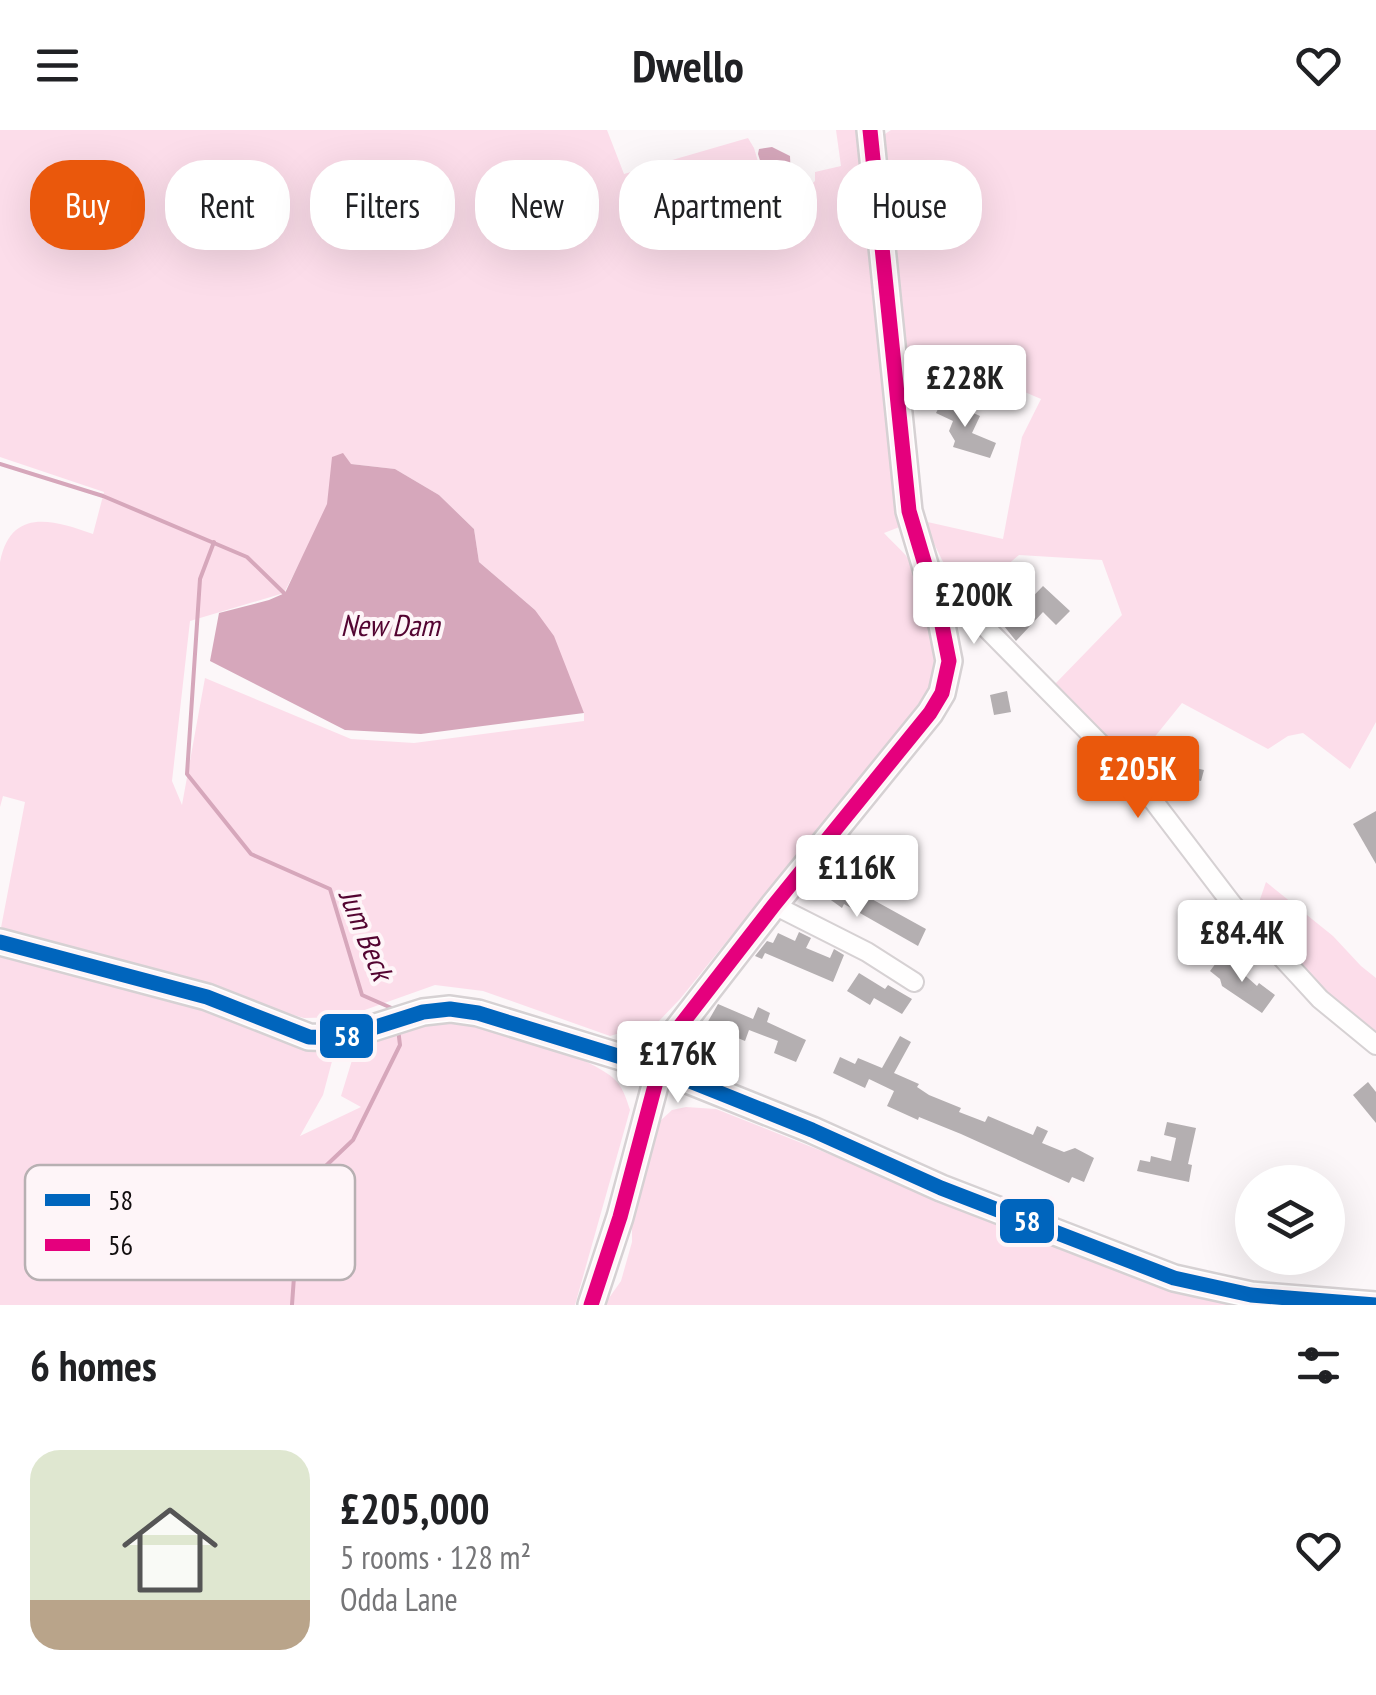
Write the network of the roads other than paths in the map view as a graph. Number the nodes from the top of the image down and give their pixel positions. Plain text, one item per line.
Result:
1 (870, 130) edge
2 (925, 566) junction
3 (774, 905) junction
4 (0, 942) edge
5 (914, 982) dead end
6 (1376, 1045) edge
7 (660, 1069) junction
8 (591, 1305) edge
9 (1376, 1305) edge

1 - 2 street
2 - 3 street
2 - 6 street
3 - 5 street
3 - 7 street
4 - 7 street
7 - 8 street
7 - 9 street

